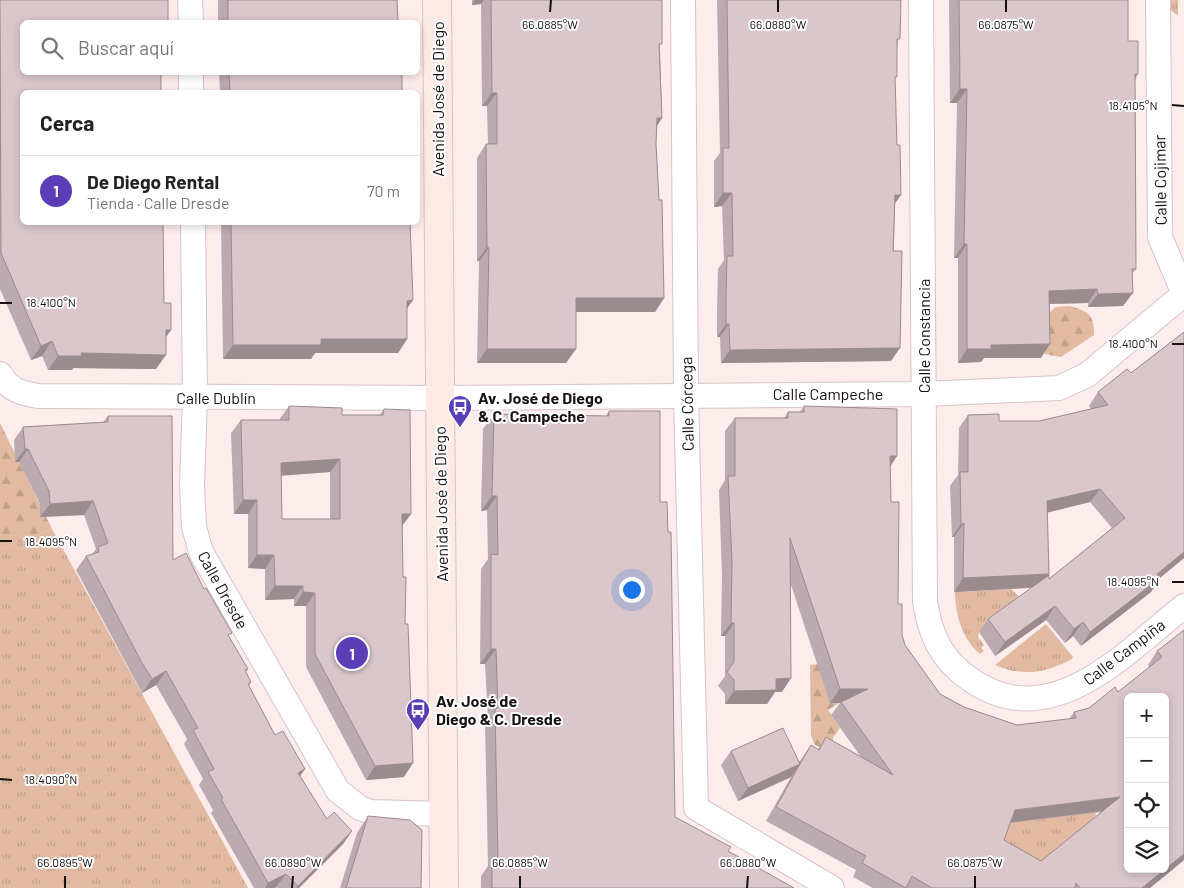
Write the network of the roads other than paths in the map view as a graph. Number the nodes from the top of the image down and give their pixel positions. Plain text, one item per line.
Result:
1 (190, 0) edge
2 (437, 0) edge
3 (683, 0) edge
4 (921, 0) edge
5 (1158, 0) edge
6 (190, 20) edge
7 (191, 75) edge
8 (191, 90) edge
9 (193, 225) edge
10 (1184, 294) edge
11 (0, 374) edge
12 (686, 394) junction
13 (924, 394) junction
14 (195, 398) junction
15 (440, 398) junction
16 (1184, 606) edge
17 (952, 664) joint
18 (444, 814) junction
19 (444, 888) edge
20 (832, 888) edge

1 - 6 street
2 - 15 main road, Avenida José de Diego
3 - 12 street, Calle Córcega
4 - 13 street, Calle Constancia
5 - 10 street, Calle Cojimar
7 - 8 street
9 - 14 street, Calle Dresde
10 - 13 street, Calle Campeche
11 - 14 street, Calle Dublín
12 - 13 street, Calle Campeche
12 - 15 street, Calle Campeche
12 - 20 street, Calle Córcega
13 - 17 street, Calle Constancia
14 - 15 street, Calle Dublín
14 - 18 street, Calle Dresde
15 - 18 main road, Avenida José de Diego
16 - 17 street, Calle Campiña
18 - 19 main road, Avenida José de Diego

